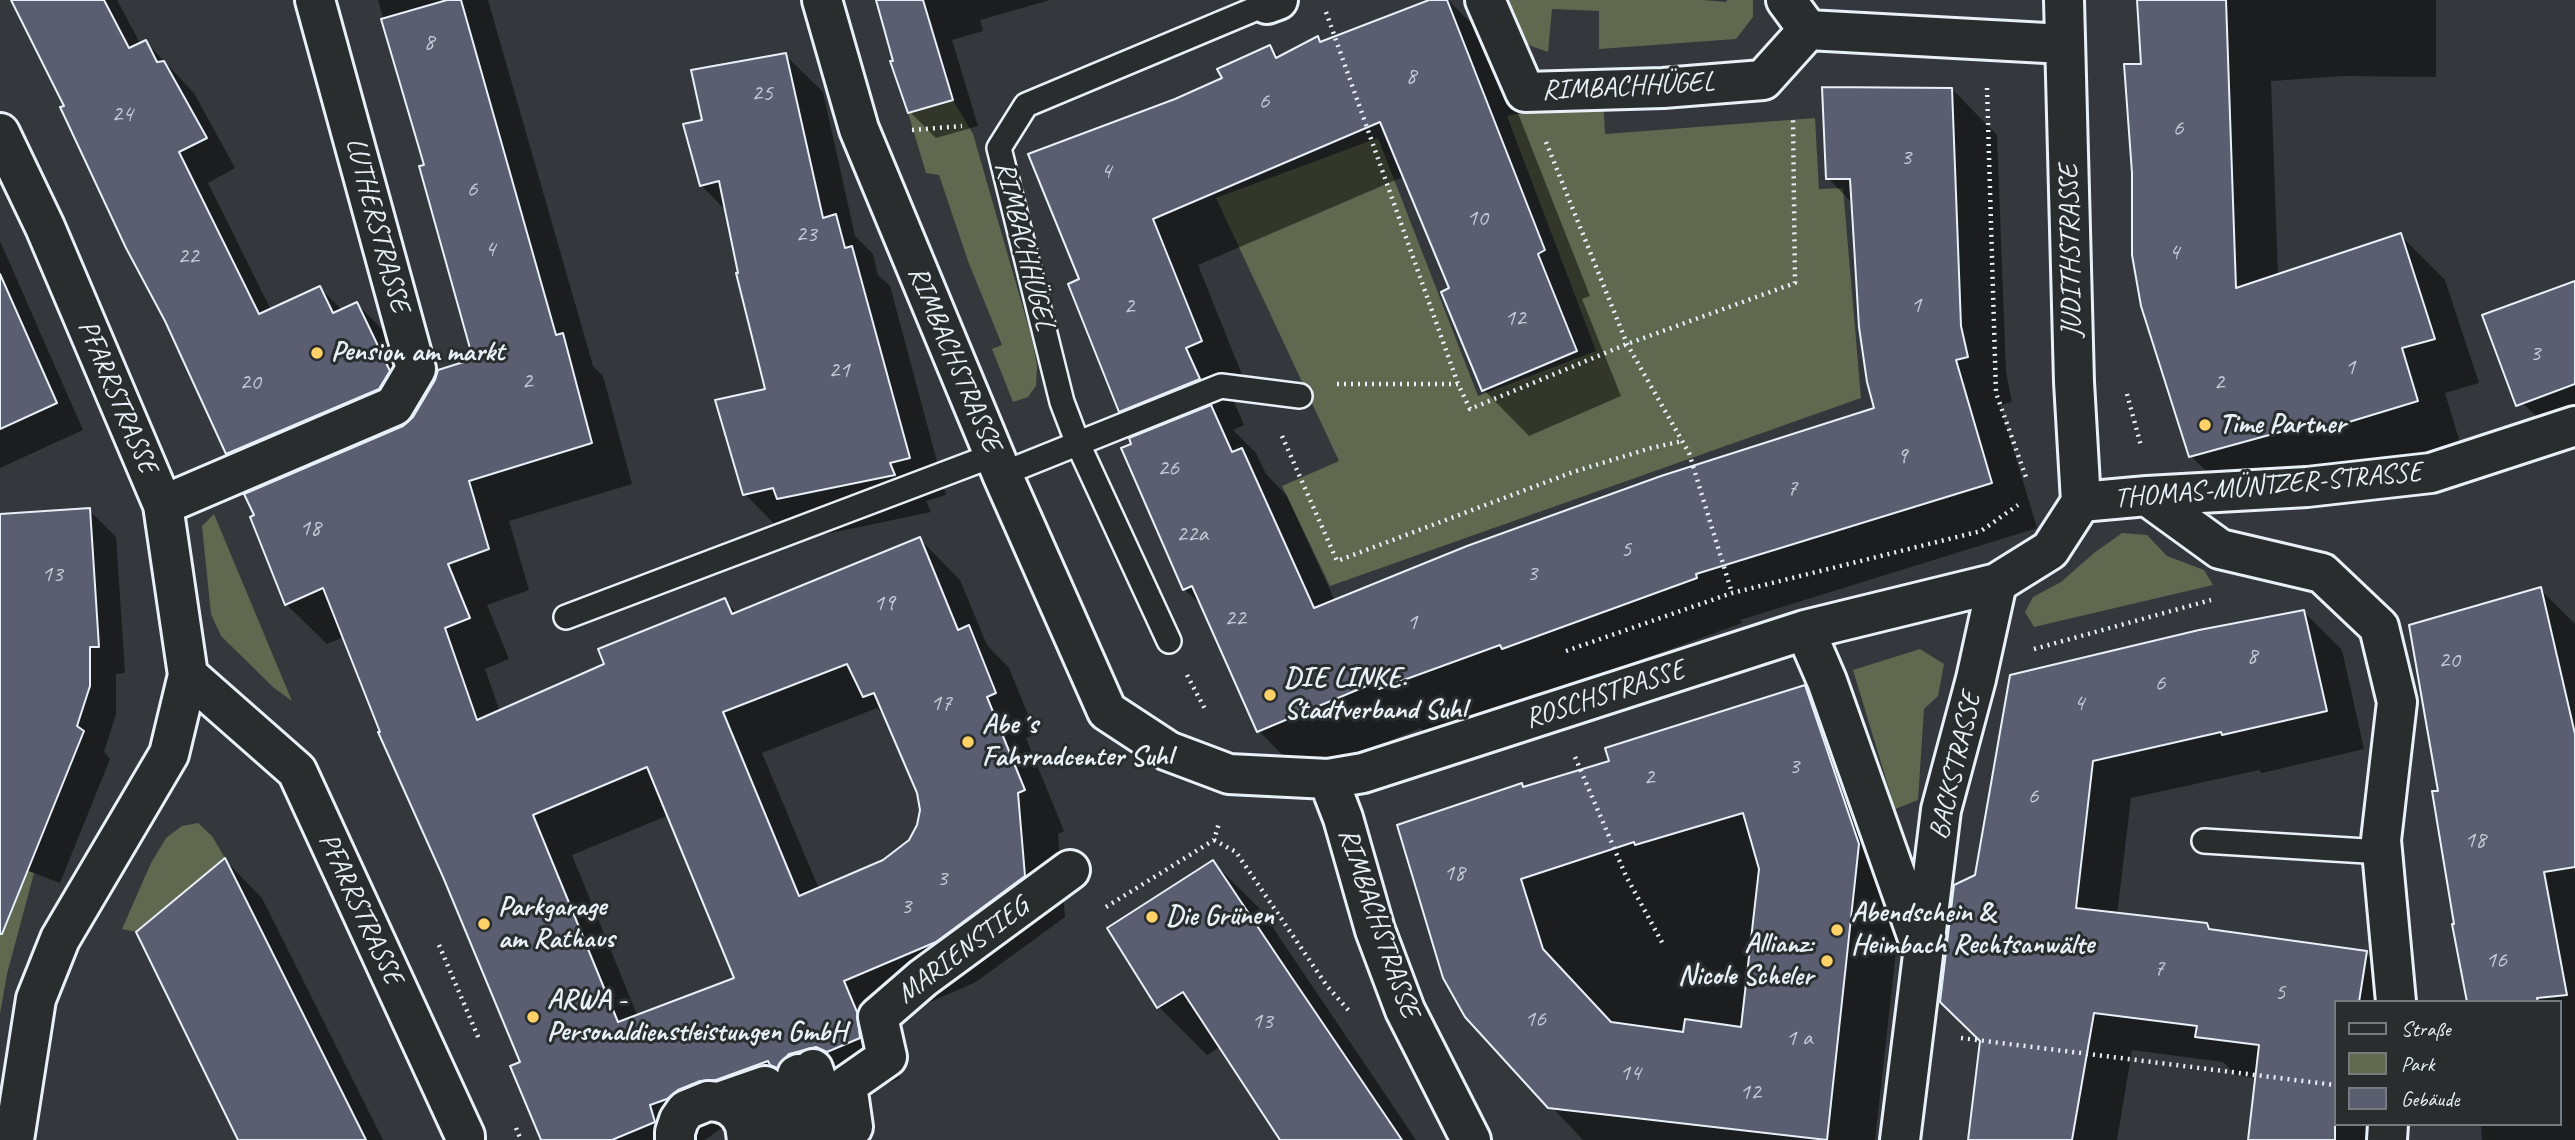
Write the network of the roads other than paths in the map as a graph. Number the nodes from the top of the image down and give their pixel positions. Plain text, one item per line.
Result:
1 (315, 0) edge
2 (822, 0) edge
3 (1485, 0) edge
4 (2064, 0) edge
5 (1270, 1) edge
6 (1795, 26) edge
7 (2064, 44) junction
8 (0, 132) edge
9 (1300, 396) dead end
10 (2575, 426) edge
11 (1078, 444) junction
12 (998, 465) junction
13 (2150, 495) junction
14 (2081, 502) junction
15 (163, 505) junction
16 (1997, 583) junction
17 (566, 617) dead end
18 (1805, 630) junction
19 (1169, 641) road end
20 (188, 675) junction
21 (1107, 711) joint
22 (1328, 779) junction
23 (2204, 841) dead end
24 (2382, 852) junction
25 (1070, 870) dead end
26 (1922, 949) junction
27 (2396, 1000) edge
28 (871, 1049) junction
29 (805, 1072) junction
30 (719, 1102) junction
31 (14, 1140) edge
32 (465, 1140) edge
33 (676, 1140) edge
34 (747, 1140) edge
35 (786, 1140) edge
36 (805, 1140) edge
37 (1471, 1140) edge
38 (1899, 1140) edge

1 - 15 street, LUTHERSTRASSE
2 - 12 street, RIMBACHSTRASSE
3 - 6 street, RIMBACHHÜGEL
4 - 7 street, JUDITHSTRASSE
5 - 11 lane, RIMBACHHÜGEL
6 - 7 street
7 - 14 street, JUDITHSTRASSE
8 - 15 street, PFARRSTRASSE
9 - 11 lane
10 - 13 street, THOMAS-MÜNTZER-STRASSE
11 - 12 lane
11 - 19 lane, RIMBACHHÜGEL
12 - 17 lane
12 - 21 street, RIMBACHSTRASSE
13 - 14 street, THOMAS-MÜNTZER-STRASSE
13 - 24 street
14 - 16 street, ROSCHSTRASSE
15 - 20 street, PFARRSTRASSE
16 - 18 street, ROSCHSTRASSE
16 - 26 street, BACKSTRASSE
18 - 22 street, ROSCHSTRASSE
18 - 26 street, BACKSTRASSE
20 - 31 street, PFARRSTRASSE
20 - 32 street, PFARRSTRASSE
21 - 22 street, ROSCHSTRASSE
22 - 37 street, RIMBACHSTRASSE
23 - 24 lane
24 - 27 street
25 - 28 street, MARIENSTIEG
26 - 38 street, BACKSTRASSE
28 - 29 street
28 - 29 street
29 - 36 street
30 - 33 street
30 - 34 street
30 - 35 street

